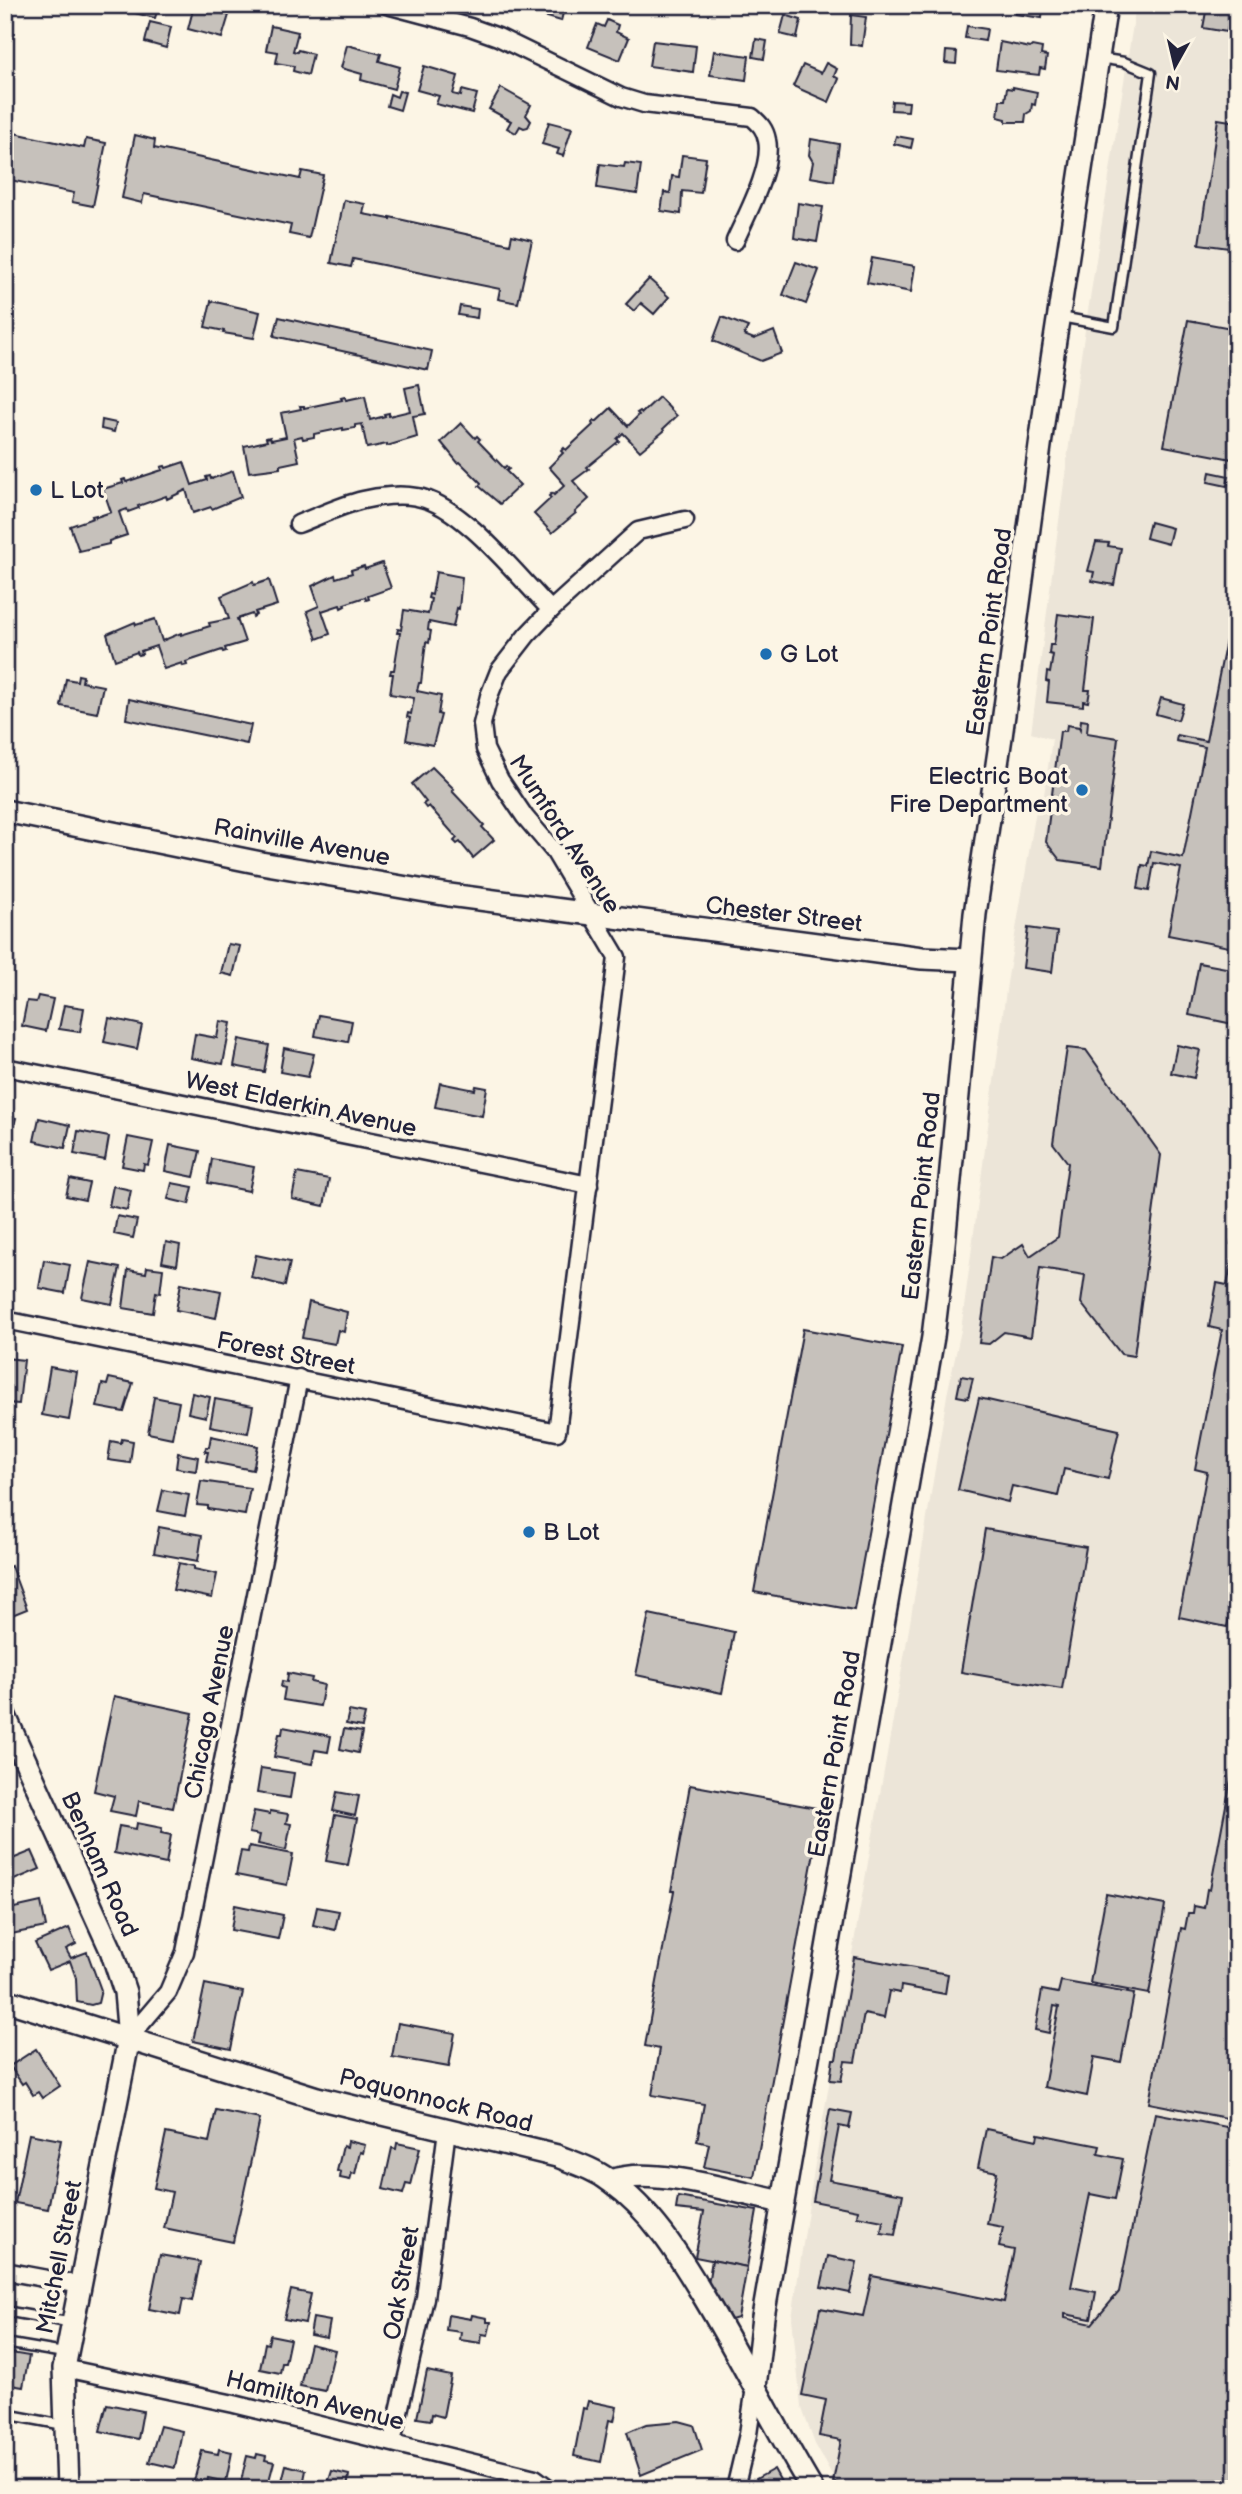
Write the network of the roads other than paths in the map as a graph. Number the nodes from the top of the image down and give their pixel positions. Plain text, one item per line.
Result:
1 (387, 5) edge
2 (1107, 5) edge
3 (1098, 58) junction
4 (736, 241) dead end
5 (1058, 317) junction
6 (685, 520) dead end
7 (298, 524) dead end
8 (551, 610) junction
9 (5, 811) edge
10 (591, 915) junction
11 (970, 960) junction
12 (5, 1067) edge
13 (589, 1185) junction
14 (5, 1320) edge
15 (299, 1378) junction
16 (557, 1432) joint
17 (5, 1716) edge
18 (5, 2000) edge
19 (130, 2038) junction
20 (447, 2130) junction
21 (611, 2181) junction
22 (782, 2202) junction
23 (5, 2271) edge
24 (80, 2285) junction
25 (5, 2311) edge
26 (73, 2323) junction
27 (5, 2343) edge
28 (66, 2361) junction
29 (755, 2387) junction
30 (5, 2414) edge
31 (64, 2425) junction
32 (393, 2442) junction
33 (68, 2489) edge
34 (550, 2489) edge
35 (735, 2489) edge
36 (812, 2489) edge

1 - 4 street
2 - 3 main road, Eastern Point Road
3 - 5 main road, Eastern Point Road
3 - 5 lane
5 - 11 main road, Eastern Point Road
6 - 8 street, Mumford Avenue
7 - 8 street
8 - 10 street, Mumford Avenue
9 - 10 main road, Rainville Avenue
10 - 11 main road, Chester Street
10 - 13 street, Mumford Avenue
11 - 22 main road, Eastern Point Road
12 - 13 street, West Elderkin Avenue
13 - 16 street, Mumford Avenue
14 - 15 street, Forest Street
15 - 16 street, Forest Street
15 - 19 street, Chicago Avenue
17 - 19 main road, Benham Road
18 - 19 main road, Poquonnock Road
19 - 20 main road, Poquonnock Road
19 - 24 main road, Mitchell Street
20 - 21 main road, Poquonnock Road
20 - 32 street, Oak Street
21 - 22 main road
21 - 29 main road, Poquonnock Road
22 - 29 main road, Eastern Point Road
23 - 24 street
24 - 26 main road, Mitchell Street
25 - 26 lane
26 - 28 main road, Mitchell Street
27 - 28 lane
28 - 31 main road, Mitchell Street
28 - 32 street, Hamilton Avenue
29 - 35 street
29 - 36 main road, Poquonnock Road
30 - 31 lane
31 - 33 main road, Mitchell Street
32 - 34 street, Hamilton Avenue

